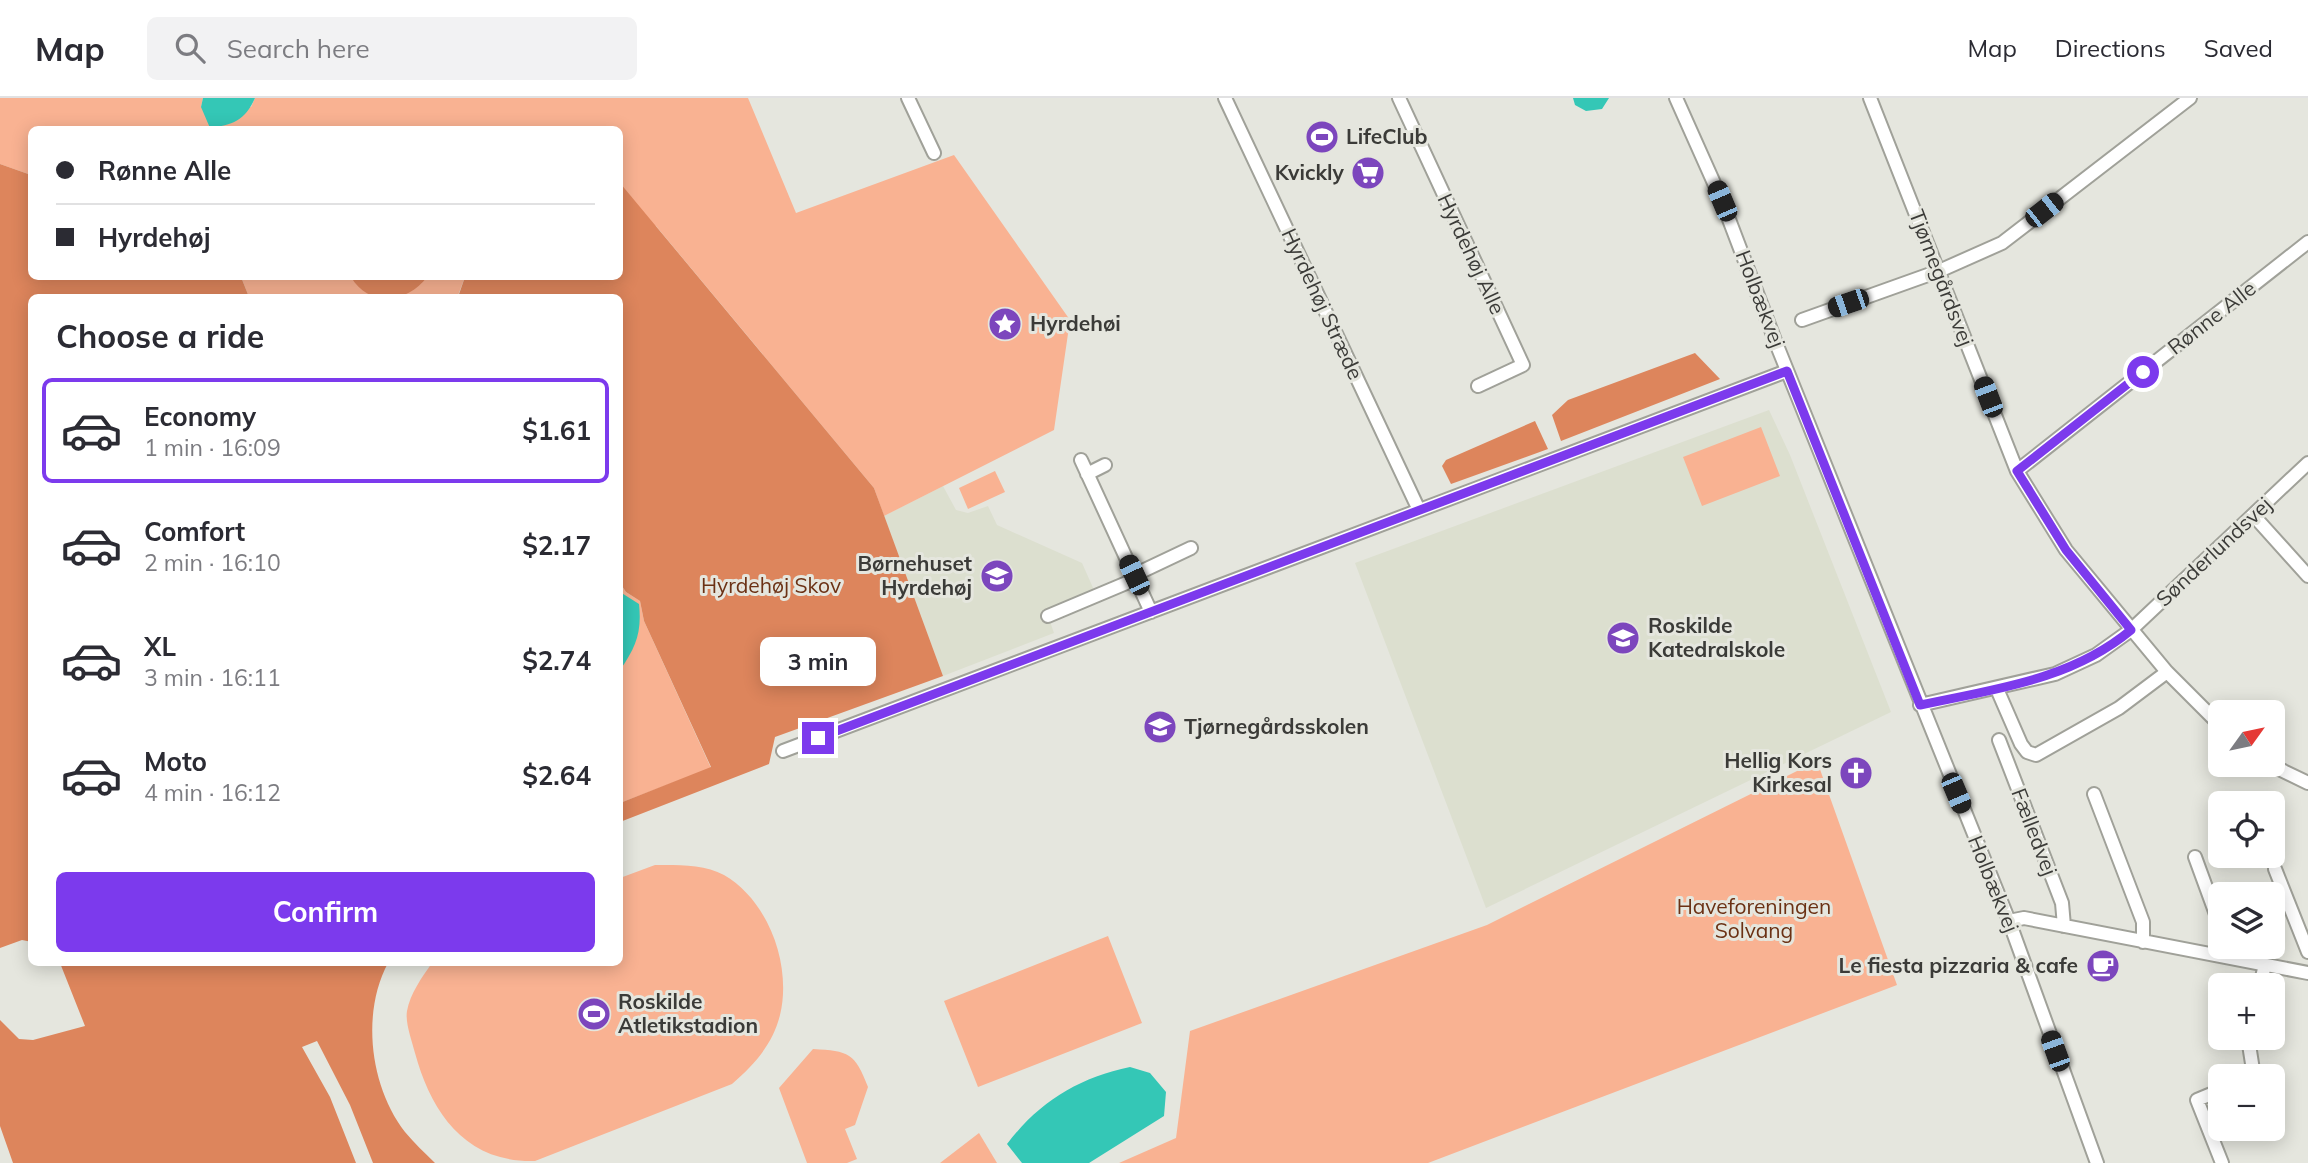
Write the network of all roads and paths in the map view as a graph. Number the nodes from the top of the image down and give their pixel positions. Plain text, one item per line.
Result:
1 (908, 98) edge
2 (1225, 98) edge
3 (1399, 98) edge
4 (1870, 98) edge
5 (2190, 98) edge
6 (1676, 99) edge
7 (934, 153) dead end
8 (2308, 242) edge
9 (1939, 271) junction
10 (1802, 320) dead end
11 (1787, 371) junction
12 (1478, 386) dead end
13 (1080, 460) dead end
14 (2308, 463) edge
15 (1105, 465) dead end
16 (2017, 471) junction
17 (1087, 474) junction
18 (1419, 510) junction
19 (2254, 516) junction
20 (1191, 548) dead end
21 (2308, 576) edge
22 (1135, 577) junction
23 (1151, 612) junction
24 (1048, 616) dead end
25 (2131, 630) junction
26 (2167, 672) junction
27 (1997, 689) junction
28 (1920, 705) junction
29 (2208, 713) edge
30 (1999, 740) dead end
31 (783, 751) dead end
32 (2286, 772) edge
33 (2308, 783) edge
34 (2094, 794) dead end
35 (2196, 857) dead end
36 (2275, 869) dead end
37 (2208, 891) edge
38 (2009, 921) junction
39 (2064, 926) junction
40 (2143, 942) junction
41 (2208, 950) edge
42 (2308, 951) edge
43 (2247, 959) edge
44 (2265, 965) junction
45 (2263, 973) edge
46 (2308, 973) edge
47 (2208, 1095) edge
48 (2208, 1128) edge
49 (2213, 1141) edge
50 (2097, 1163) edge
51 (2222, 1163) edge

1 - 7 street
2 - 18 street, Hyrdehøj Stræde
3 - 12 street, Hyrdehøj Alle
4 - 9 street, Tjørnegårdsvej
5 - 9 street
6 - 11 street, Holbækvej
8 - 16 street, Rønne Alle
9 - 10 street
9 - 16 street, Tjørnegårdsvej
11 - 18 street
11 - 28 street, Holbækvej
13 - 17 street
14 - 19 street, Sønderlundsvej
15 - 17 street
16 - 25 street, Tjørnegårdsvej
17 - 22 street
18 - 23 street
19 - 21 street
19 - 25 street, Sønderlundsvej
20 - 22 street
22 - 23 street
22 - 24 street
23 - 31 street
25 - 26 street, Tjørnegårdsvej
25 - 27 street, Sønderlundsvej
26 - 27 street
26 - 29 street, Tjørnegårdsvej
27 - 28 street, Sønderlundsvej
28 - 38 street, Holbækvej
30 - 39 street, Fælledvej
32 - 33 street
34 - 40 street
35 - 37 street
36 - 42 street
38 - 39 street
38 - 50 street, Holbækvej
39 - 40 street
40 - 41 street
43 - 44 street
44 - 45 street
44 - 46 street
47 - 48 street
49 - 51 street

